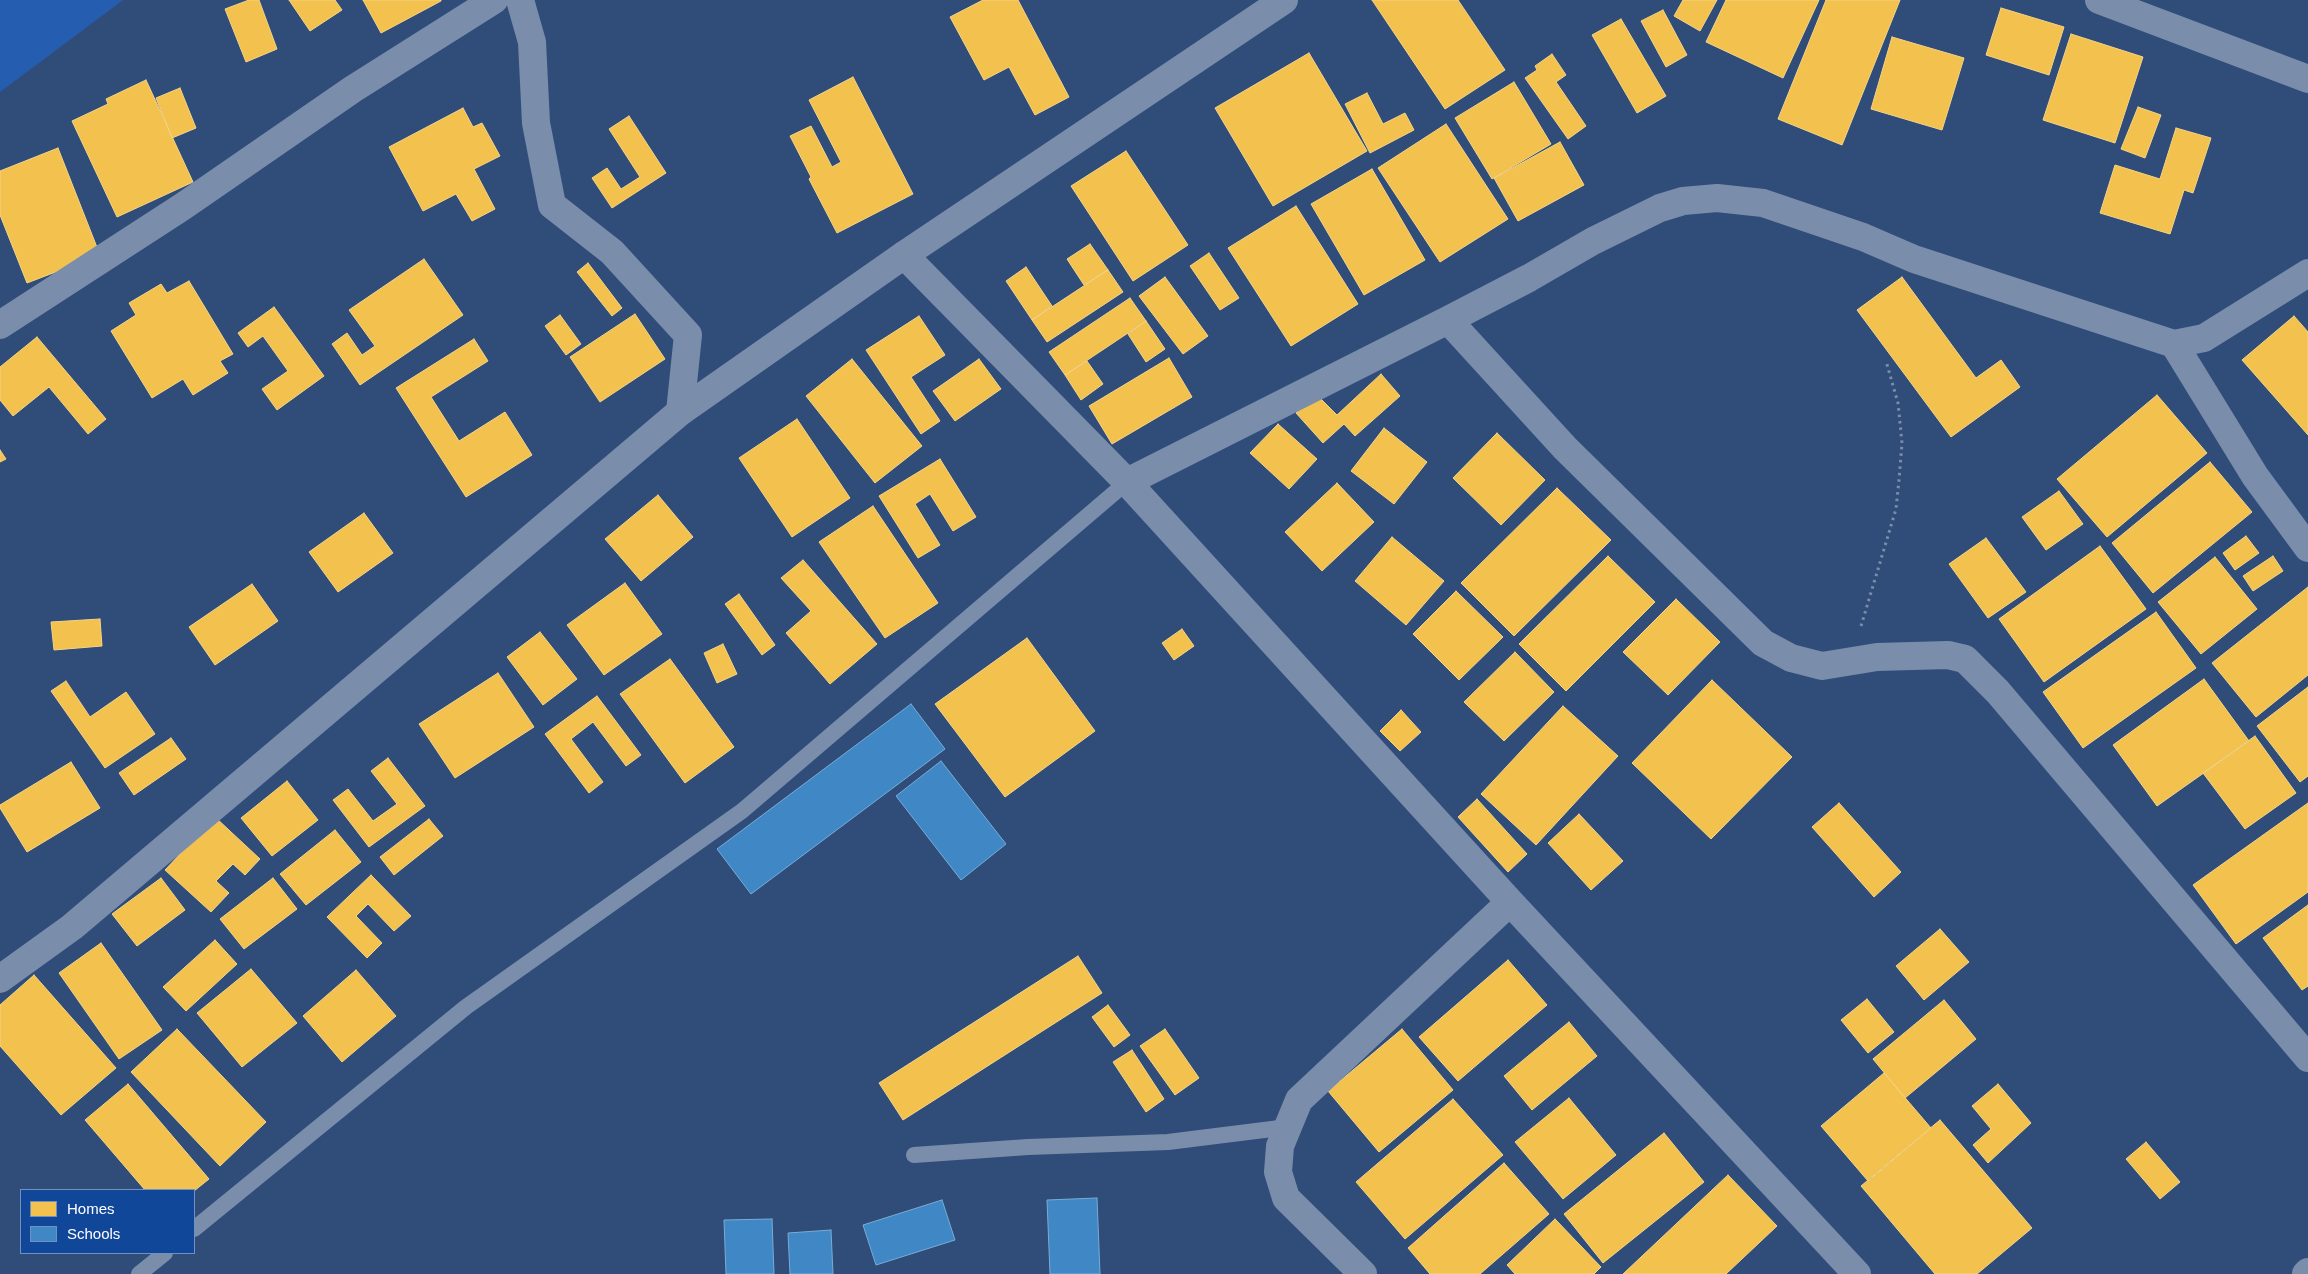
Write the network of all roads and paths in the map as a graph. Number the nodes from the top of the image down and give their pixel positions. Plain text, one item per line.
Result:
1 (494, 0) edge
2 (520, 0) edge
3 (2099, 0) edge
4 (1274, 3) edge
5 (2308, 79) edge
6 (904, 255) junction
7 (2308, 273) edge
8 (1448, 320) junction
9 (0, 325) edge
10 (2174, 344) junction
11 (1886, 361) dead end
12 (680, 412) junction
13 (1127, 482) junction
14 (2308, 548) edge
15 (1849, 663) junction
16 (1510, 902) junction
17 (0, 979) edge
18 (2308, 1058) edge
19 (1288, 1127) junction
20 (914, 1155) dead end
21 (195, 1228) edge
22 (164, 1254) edge
23 (139, 1274) edge
24 (1363, 1274) edge
25 (1858, 1274) edge

1 - 9 street
2 - 12 street
3 - 5 street
4 - 6 street
6 - 12 street
6 - 13 street
7 - 10 street
8 - 10 street
8 - 13 street
8 - 15 street
10 - 14 street
11 - 15 path
12 - 17 street
13 - 16 street
13 - 21 lane
15 - 18 street
16 - 19 street
16 - 25 street
19 - 20 lane
19 - 24 street
22 - 23 lane

